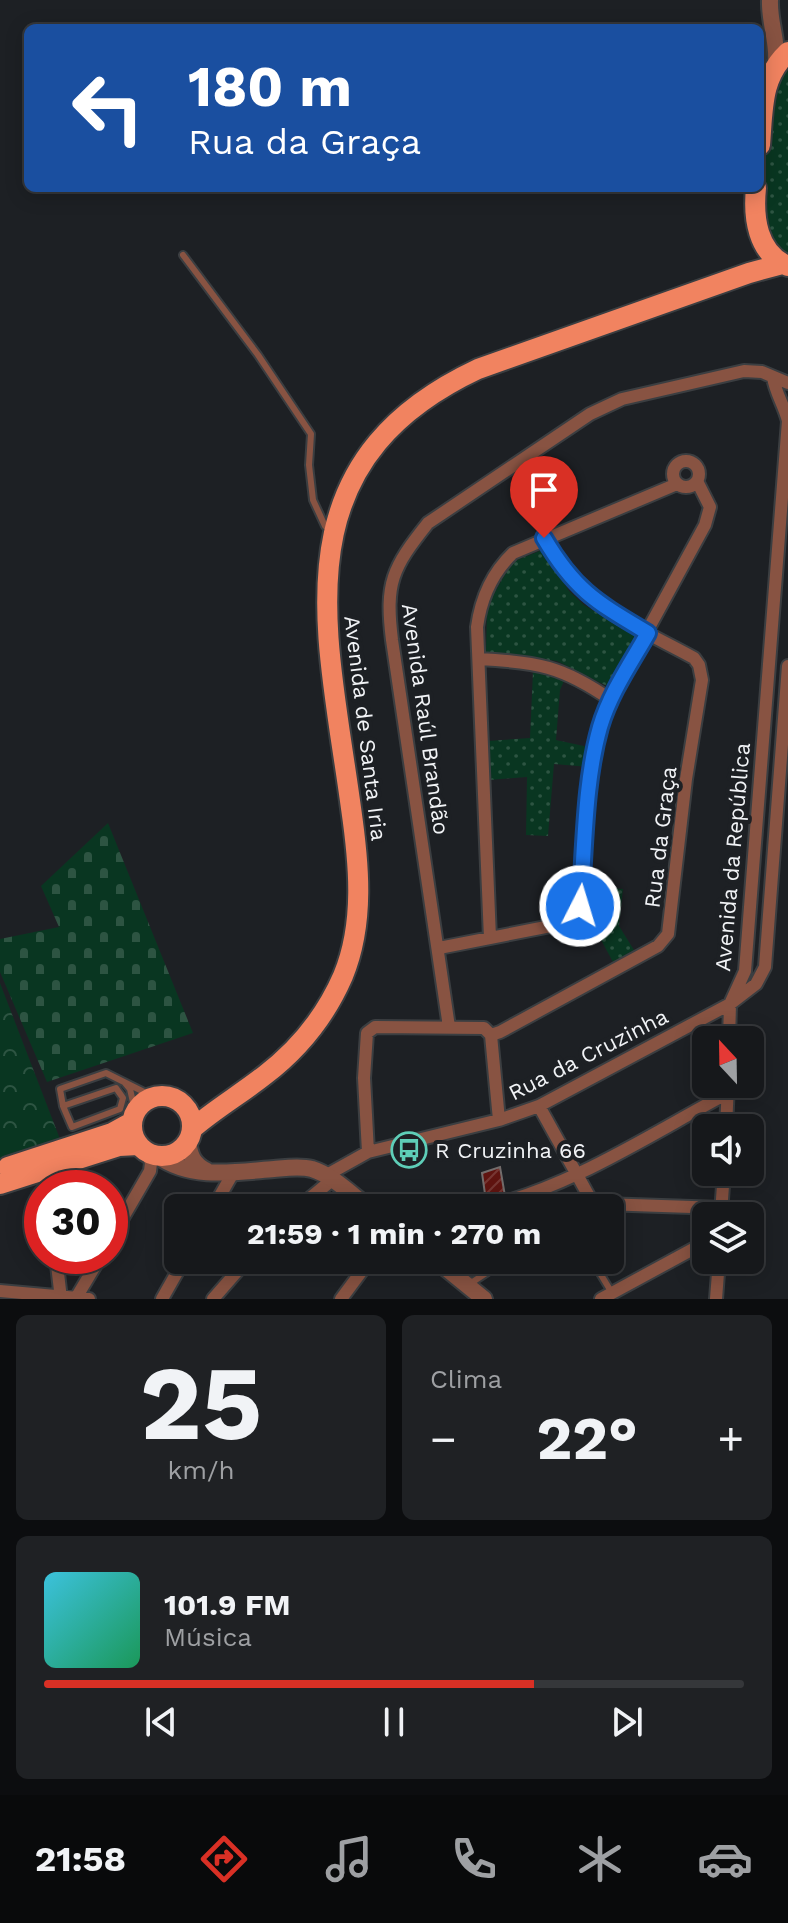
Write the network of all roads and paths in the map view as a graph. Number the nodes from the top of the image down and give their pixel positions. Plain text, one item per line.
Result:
1 (770, 3) edge
2 (788, 32) edge
3 (782, 57) edge
4 (764, 97) edge
5 (756, 192) edge
6 (757, 231) junction
7 (183, 255) dead end
8 (785, 265) edge
9 (729, 281) junction
10 (773, 377) junction
11 (788, 383) edge
12 (697, 481) junction
13 (677, 484) junction
14 (335, 530) junction
15 (544, 538) junction
16 (648, 633) junction
17 (479, 659) junction
18 (788, 666) edge
19 (611, 700) junction
20 (765, 712) junction
21 (784, 714) junction
22 (490, 938) junction
23 (439, 948) junction
24 (730, 1004) junction
25 (729, 1026) edge
26 (449, 1027) junction
27 (491, 1035) junction
28 (123, 1080) junction
29 (241, 1092) junction
30 (154, 1097) junction
31 (710, 1098) edge
32 (63, 1106) junction
33 (539, 1106) junction
34 (186, 1107) junction
35 (134, 1117) junction
36 (499, 1120) junction
37 (190, 1135) junction
38 (148, 1151) junction
39 (368, 1152) junction
40 (0, 1169) edge
41 (208, 1172) junction
42 (233, 1173) junction
43 (576, 1173) junction
44 (328, 1178) junction
45 (0, 1184) edge
46 (587, 1192) joint
47 (221, 1194) edge
48 (312, 1194) edge
49 (350, 1194) edge
50 (532, 1194) edge
51 (128, 1209) edge
52 (692, 1210) edge
53 (692, 1250) edge
54 (58, 1274) edge
55 (90, 1274) edge
56 (176, 1274) edge
57 (235, 1274) edge
58 (360, 1274) edge
59 (454, 1274) edge
60 (485, 1274) edge
61 (598, 1274) edge
62 (718, 1274) edge
63 (468, 1285) junction
64 (0, 1291) edge
65 (607, 1296) edge
66 (61, 1298) edge
67 (76, 1298) edge
68 (89, 1299) edge
69 (162, 1299) edge
70 (213, 1299) edge
71 (341, 1299) edge
72 (484, 1299) edge
73 (716, 1299) edge

1 - 2 street
1 - 3 street
3 - 4 main road
5 - 6 main road
6 - 8 main road
6 - 9 main road
7 - 14 lane
8 - 9 main road, Avenida de Santa Iria
9 - 14 main road, Avenida de Santa Iria
10 - 11 street
10 - 20 street, Avenida da República
10 - 23 street, Avenida Raúl Brandão
12 - 13 street
12 - 13 street
12 - 16 street
13 - 15 street
14 - 29 main road, Avenida de Santa Iria
15 - 16 street, Rua da Graça
15 - 17 street
16 - 19 street
16 - 27 street, Rua da Graça
17 - 19 street
17 - 22 street
18 - 21 street, Avenida da República
19 - 22 street
20 - 21 street
20 - 24 street, Avenida da República
21 - 24 street, Avenida da República
22 - 23 street
23 - 26 street, Avenida Raúl Brandão
24 - 25 street
24 - 33 street, Rua da Cruzinha
26 - 27 street
26 - 39 street
27 - 36 street
28 - 30 lane
28 - 32 lane
28 - 35 lane
29 - 34 main road, Avenida de Santa Iria
29 - 37 main road, Avenida de Santa Iria
30 - 34 main road
30 - 35 main road
31 - 43 street
32 - 32 lane
33 - 36 street, Rua da Cruzinha
33 - 43 street
34 - 37 main road
35 - 38 main road
35 - 40 main road
36 - 39 street, Rua da Cruzinha
37 - 38 main road
37 - 41 street
38 - 41 street
38 - 45 main road
38 - 51 street
39 - 44 street, Rua da Cruzinha
41 - 42 street
42 - 44 street
42 - 47 street
43 - 46 street
43 - 50 street
44 - 48 street, Rua da Cruzinha
44 - 49 street
46 - 52 street
53 - 65 street
54 - 66 street
55 - 67 street
56 - 69 street
57 - 70 street
58 - 71 street
59 - 63 street
60 - 63 lane
61 - 65 lane
62 - 73 street
63 - 72 street
64 - 66 street
66 - 67 street
67 - 68 street

